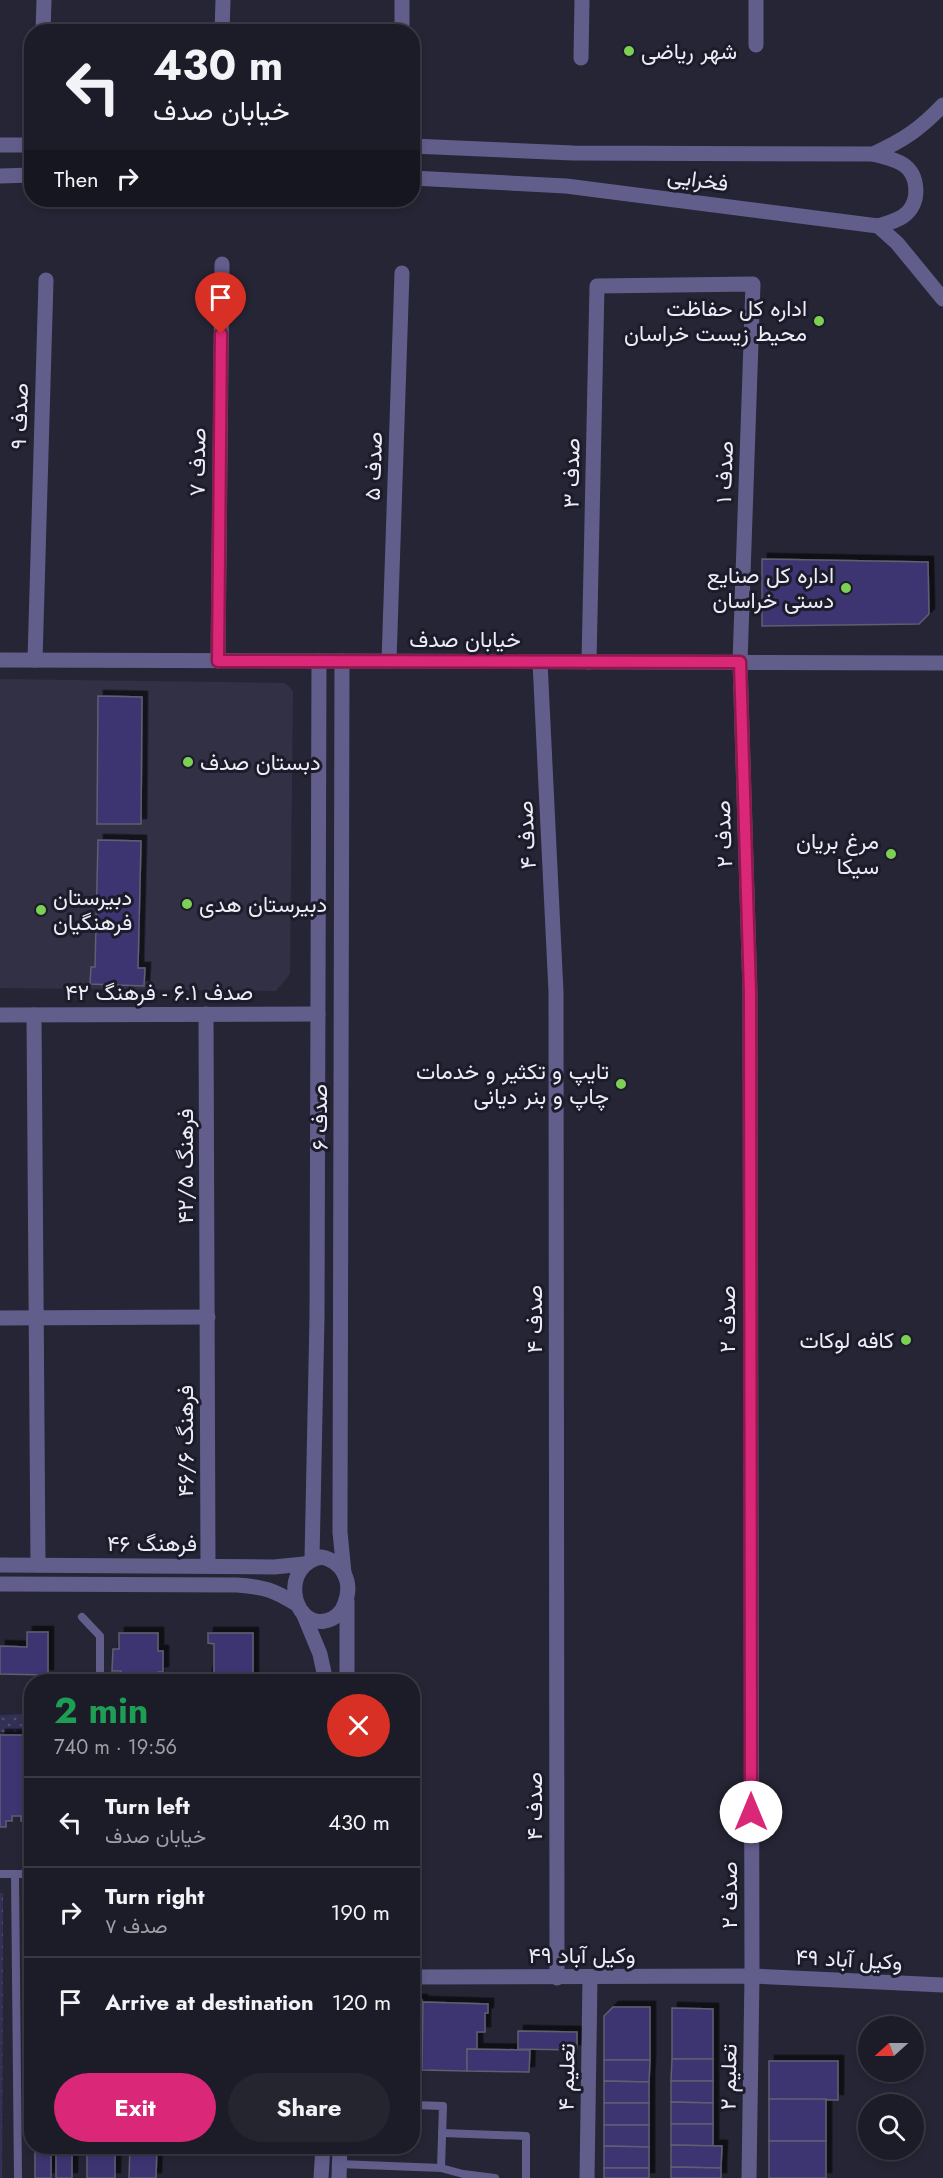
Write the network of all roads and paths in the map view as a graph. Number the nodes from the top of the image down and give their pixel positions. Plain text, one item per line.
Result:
1 (44, 0) edge
2 (223, 0) edge
3 (402, 0) edge
4 (582, 0) edge
5 (756, 0) edge
6 (44, 24) edge
7 (222, 24) edge
8 (402, 24) edge
9 (756, 45) dead end
10 (581, 58) dead end
11 (943, 105) edge
12 (0, 145) edge
13 (24, 145) edge
14 (420, 146) edge
15 (873, 154) junction
16 (0, 176) edge
17 (24, 176) edge
18 (420, 178) edge
19 (879, 226) junction
20 (222, 264) dead end
21 (402, 273) dead end
22 (46, 280) dead end
23 (753, 284) joint
24 (943, 299) edge
25 (0, 660) edge
26 (35, 660) junction
27 (218, 661) junction
28 (319, 661) junction
29 (342, 661) junction
30 (389, 661) junction
31 (540, 662) junction
32 (589, 662) junction
33 (740, 662) junction
34 (937, 664) edge
35 (206, 1014) junction
36 (318, 1014) junction
37 (0, 1015) edge
38 (34, 1015) junction
39 (317, 1226) junction
40 (341, 1227) junction
41 (208, 1317) junction
42 (0, 1318) edge
43 (36, 1318) junction
44 (308, 1561) junction
45 (0, 1565) edge
46 (38, 1565) junction
47 (208, 1566) junction
48 (344, 1573) junction
49 (0, 1584) edge
50 (346, 1598) junction
51 (300, 1609) junction
52 (82, 1617) dead end
53 (100, 1674) edge
54 (324, 1674) edge
55 (347, 1674) edge
56 (0, 1874) edge
57 (15, 1874) junction
58 (24, 1874) edge
59 (752, 1976) junction
60 (420, 1977) edge
61 (557, 1978) junction
62 (590, 1978) junction
63 (943, 1985) edge
64 (420, 2105) edge
65 (442, 2133) junction
66 (322, 2154) edge
67 (340, 2154) edge
68 (441, 2168) junction
69 (339, 2171) edge
70 (18, 2178) edge
71 (321, 2178) edge
72 (495, 2178) edge
73 (526, 2178) edge
74 (587, 2178) edge
75 (749, 2178) edge

1 - 6 street
2 - 7 street
3 - 8 street
4 - 10 street
5 - 9 street
11 - 15 street, فخرایی
12 - 13 street
14 - 15 street, فخرایی
15 - 19 street
16 - 17 street
18 - 19 street, فخرایی
19 - 24 street
20 - 27 street, صدف ۷
21 - 30 street, صدف ۵
22 - 26 street, صدف ۹
23 - 32 street, صدف ۳
23 - 33 street, صدف ۱
25 - 26 street, خیابان صدف
26 - 27 street, خیابان صدف
27 - 28 street, خیابان صدف
28 - 29 street, خیابان صدف
28 - 36 street, صدف ۶
29 - 30 street, خیابان صدف
29 - 40 street, صدف ۶
30 - 31 street, خیابان صدف
31 - 32 street, خیابان صدف
31 - 61 street, صدف ۴
32 - 33 street, خیابان صدف
33 - 34 street, خیابان صدف
33 - 59 street, صدف ۲
35 - 36 street, صدف ۶.۱ - فرهنگ ۴۲
35 - 38 street, صدف ۶.۱ - فرهنگ ۴۲
35 - 41 street, فرهنگ ۴۲/۵
36 - 39 street, صدف ۶
37 - 38 street, صدف ۶.۱ - فرهنگ ۴۲
38 - 43 street
39 - 40 street
39 - 44 street, صدف ۶
40 - 48 street, صدف ۶
41 - 43 street
41 - 47 street, فرهنگ ۴۶/۶
42 - 43 street
43 - 46 street
44 - 47 street, فرهنگ ۴۶
44 - 48 street
44 - 51 street
45 - 46 street, فرهنگ ۴۶
46 - 47 street, فرهنگ ۴۶
48 - 50 street
49 - 51 street, فرهنگ ۴۶
50 - 51 street
50 - 55 street
51 - 54 street
52 - 53 lane
56 - 57 lane
57 - 58 lane
57 - 70 lane
59 - 62 street, وکیل آباد ۴۹
59 - 63 street, ۴۹ وکیل آباد
59 - 75 street, تعلیم ۲
60 - 61 street, وکیل آباد ۴۹
61 - 62 street, وکیل آباد ۴۹
62 - 74 street, تعلیم ۴
64 - 65 lane
65 - 68 lane
65 - 73 lane
66 - 71 street
67 - 69 street
68 - 69 lane
68 - 72 lane

